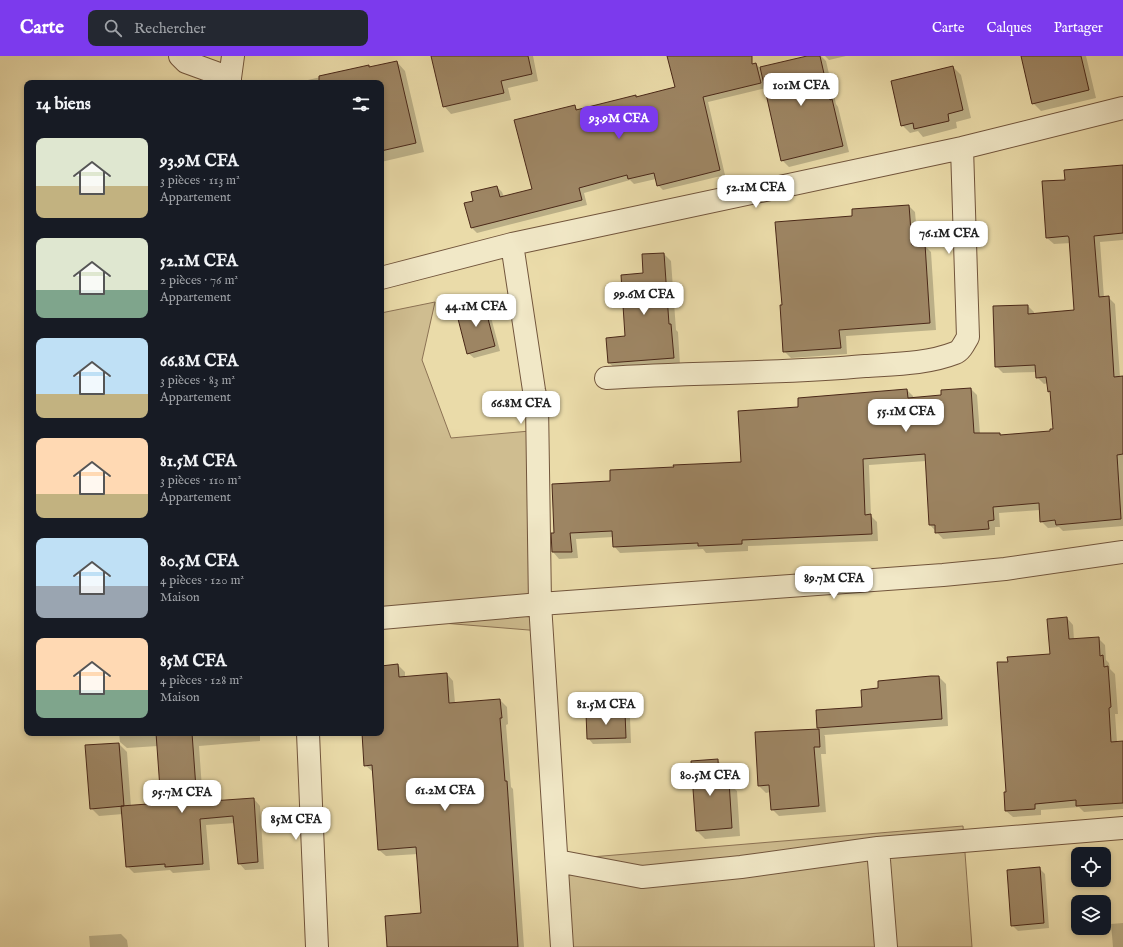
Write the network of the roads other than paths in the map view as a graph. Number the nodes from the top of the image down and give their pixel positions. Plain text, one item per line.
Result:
1 (180, 56) edge
2 (233, 56) edge
3 (230, 80) edge
4 (1123, 108) edge
5 (962, 148) junction
6 (512, 244) junction
7 (384, 277) edge
8 (606, 378) dead end
9 (1123, 552) edge
10 (540, 604) junction
11 (384, 618) edge
12 (308, 736) edge
13 (1123, 828) edge
14 (878, 848) junction
15 (557, 861) junction
16 (317, 947) edge
17 (562, 947) edge
18 (886, 947) edge

1 - 3 street
2 - 3 street
4 - 5 street
5 - 6 street
5 - 8 street
6 - 7 street
6 - 10 street
9 - 10 street
10 - 11 street
10 - 15 street
12 - 16 street
13 - 14 street
14 - 15 street
14 - 18 street
15 - 17 street

